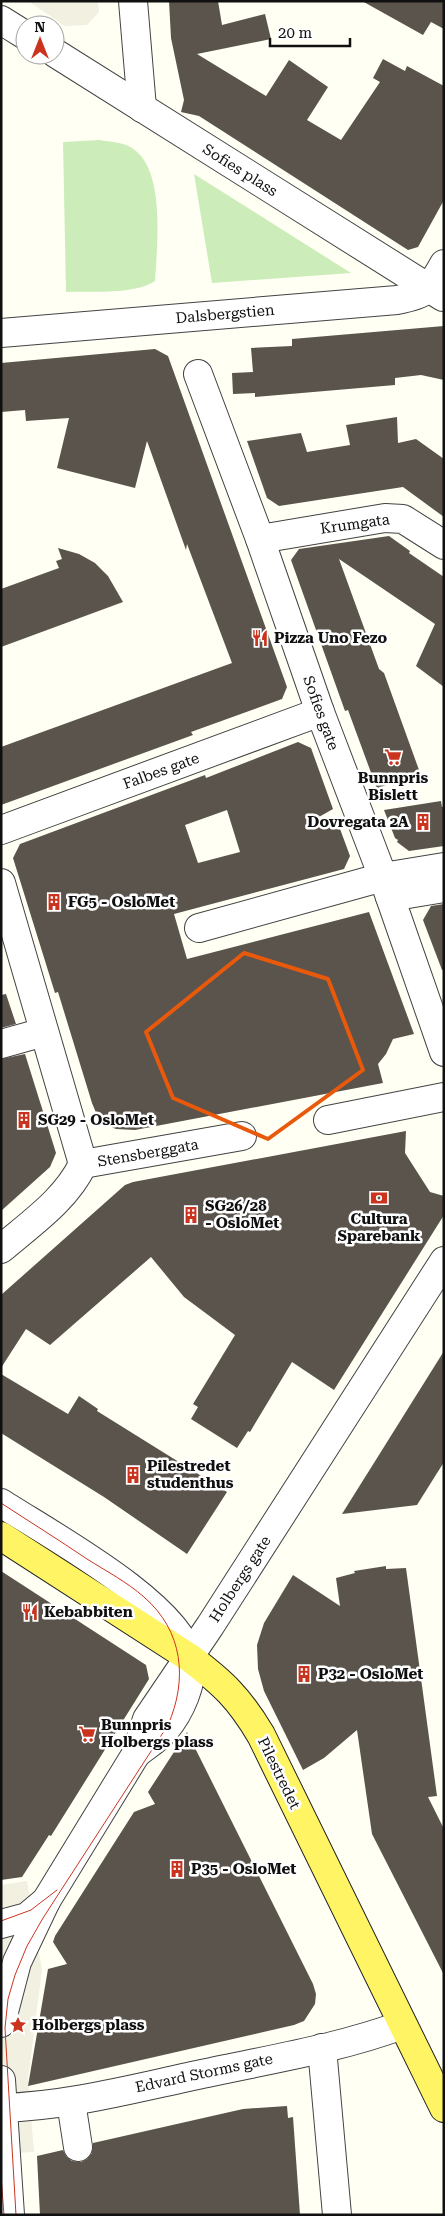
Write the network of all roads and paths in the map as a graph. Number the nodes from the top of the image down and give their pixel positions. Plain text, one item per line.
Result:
1 (133, 1) edge
2 (1, 20) edge
3 (15, 29) edge
4 (65, 59) edge
5 (142, 108) junction
6 (444, 264) edge
7 (437, 293) edge
8 (1, 333) edge
9 (198, 374) dead end
10 (260, 539) junction
11 (444, 545) edge
12 (320, 712) junction
13 (1, 830) edge
14 (444, 867) edge
15 (1, 883) edge
16 (386, 887) junction
17 (444, 888) edge
18 (199, 928) dead end
19 (44, 1032) junction
20 (1, 1044) edge
21 (444, 1052) edge
22 (444, 1097) edge
23 (328, 1120) dead end
24 (242, 1136) dead end
25 (83, 1164) junction
26 (1, 1249) edge
27 (444, 1261) edge
28 (1, 1503) edge
29 (1, 1536) edge
30 (190, 1658) junction
31 (46, 1901) junction
32 (1, 1924) edge
33 (1, 2023) edge
34 (402, 2025) junction
35 (322, 2048) junction
36 (1, 2080) edge
37 (70, 2102) junction
38 (2, 2108) edge
39 (444, 2108) edge
40 (78, 2147) dead end
41 (10, 2215) edge
42 (336, 2215) edge

1 - 5 street
2 - 3 street
4 - 5 street, Sofies plass
5 - 7 street, Sofies plass
6 - 7 street
7 - 8 street, Dalsbergstien
9 - 10 street, Sofies gate
10 - 11 street, Krumgata
10 - 12 street, Sofies gate
12 - 13 street, Falbes gate
12 - 16 street, Sofies gate
14 - 16 street
15 - 19 street
16 - 17 street
16 - 18 street
16 - 21 street, Sofies gate
19 - 20 street
19 - 25 street
22 - 23 street
24 - 25 street, Stensberggata
25 - 26 street, Stensberggata
27 - 30 street, Holbergs gate
28 - 30 street
29 - 30 main road, Pilestredet
30 - 31 street, Holbergs gate
30 - 34 main road, Pilestredet
31 - 32 street
31 - 33 street
34 - 35 street, Edvard Storms gate
34 - 39 main road, Pilestredet
35 - 37 street, Edvard Storms gate
35 - 42 street
36 - 38 street
37 - 38 street, Edvard Storms gate
37 - 40 street
38 - 41 street

